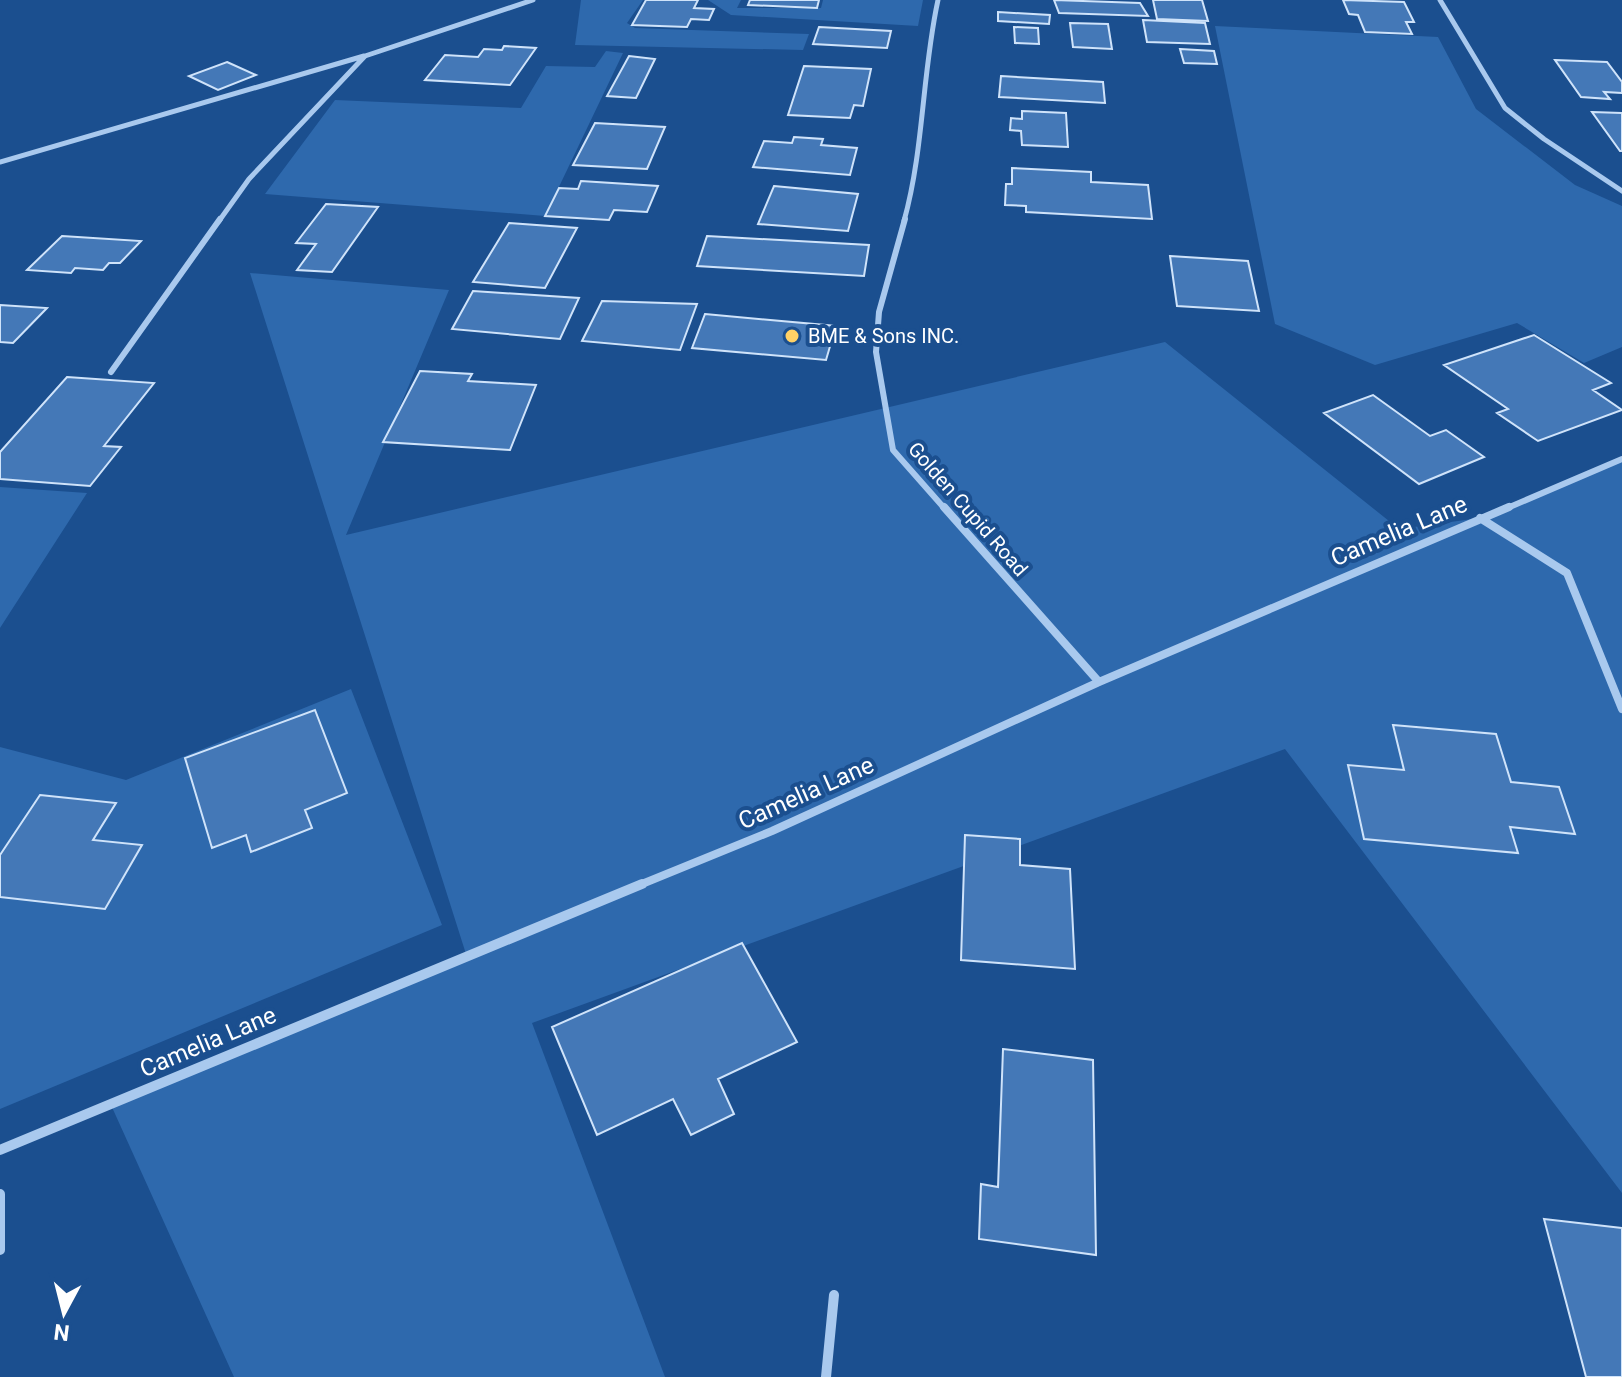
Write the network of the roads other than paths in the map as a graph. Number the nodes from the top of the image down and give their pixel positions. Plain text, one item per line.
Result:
1 (533, 0) edge
2 (938, 0) edge
3 (1440, 0) edge
4 (365, 56) junction
5 (0, 162) edge
6 (1622, 191) edge
7 (111, 372) dead end
8 (1622, 459) edge
9 (1480, 518) junction
10 (1099, 682) junction
11 (1622, 709) edge
12 (0, 1150) edge
13 (0, 1194) edge
14 (0, 1250) edge
15 (834, 1295) dead end
16 (826, 1377) edge

1 - 4 street
2 - 10 street, Golden Cupid Road
3 - 6 street
4 - 5 street
4 - 7 street
8 - 9 street, Camelia Lane
9 - 10 street, Camelia Lane
9 - 11 street
10 - 12 street, Camelia Lane
13 - 14 street
15 - 16 street

